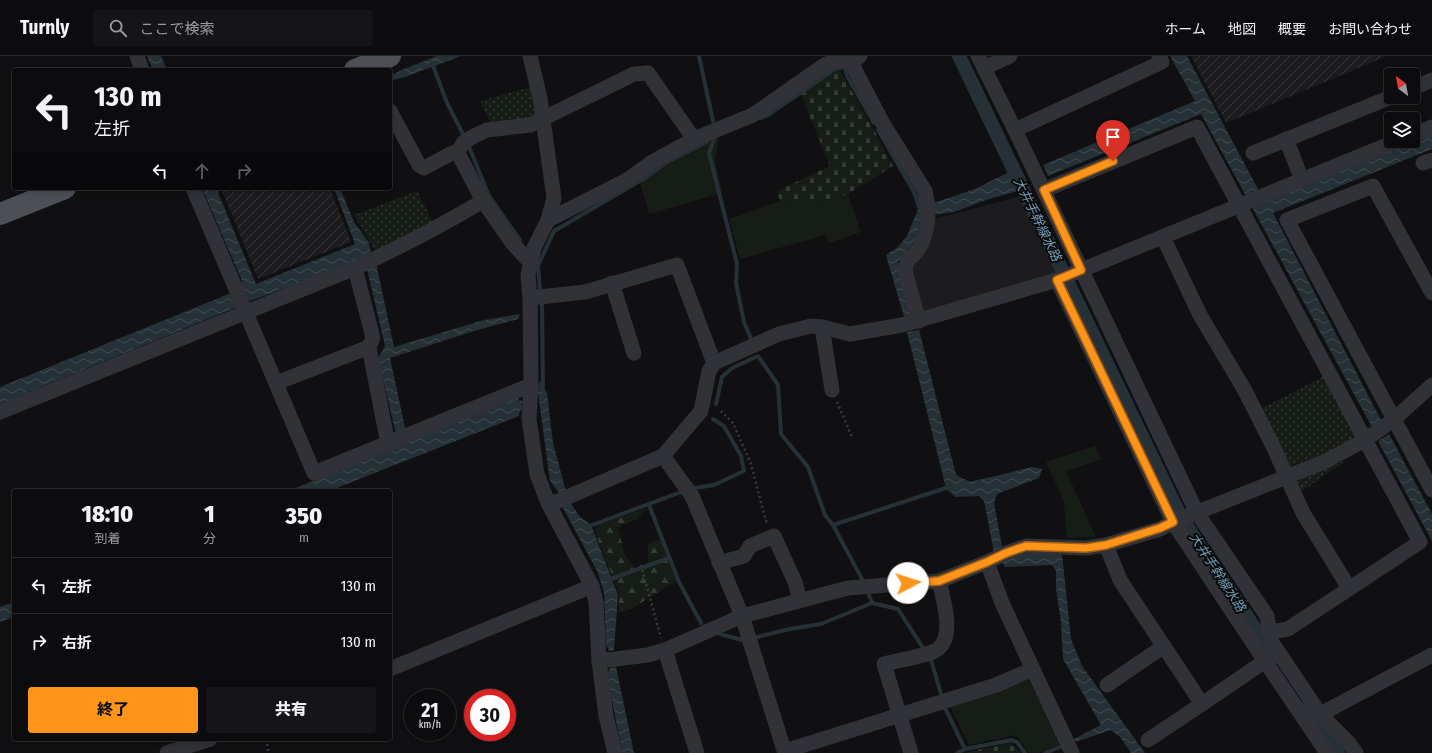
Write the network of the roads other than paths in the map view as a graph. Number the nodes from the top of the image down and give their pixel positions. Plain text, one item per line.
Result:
1 (137, 56) edge
2 (530, 56) edge
3 (1010, 56) edge
4 (1159, 56) edge
5 (856, 59) edge
6 (981, 62) edge
7 (141, 68) edge
8 (1432, 80) edge
9 (1420, 85) edge
10 (1384, 100) edge
11 (392, 115) edge
12 (543, 119) junction
13 (1432, 127) edge
14 (1015, 130) junction
15 (1420, 132) edge
16 (694, 139) junction
17 (1286, 139) junction
18 (1384, 147) edge
19 (457, 153) junction
20 (1253, 153) dead end
21 (1302, 180) junction
22 (60, 190) edge
23 (194, 190) edge
24 (1044, 190) junction
25 (483, 201) junction
26 (1239, 206) junction
27 (0, 214) edge
28 (548, 220) junction
29 (1163, 237) junction
30 (530, 262) junction
31 (355, 268) junction
32 (1076, 272) junction
33 (1057, 280) junction
34 (612, 283) junction
35 (1432, 293) edge
36 (530, 298) junction
37 (247, 313) junction
38 (919, 321) junction
39 (822, 327) junction
40 (369, 347) junction
41 (634, 353) dead end
42 (714, 363) junction
43 (276, 383) junction
44 (531, 385) junction
45 (1432, 385) edge
46 (832, 390) road end
47 (0, 412) edge
48 (1393, 420) junction
49 (1365, 440) junction
50 (388, 444) junction
51 (663, 456) junction
52 (1286, 477) junction
53 (1432, 490) edge
54 (559, 500) junction
55 (1193, 515) junction
56 (1173, 522) junction
57 (1106, 545) junction
58 (987, 562) junction
59 (719, 563) junction
60 (939, 581) junction
61 (592, 586) junction
62 (1349, 588) junction
63 (800, 600) junction
64 (742, 616) junction
65 (1270, 632) junction
66 (1164, 646) junction
67 (665, 650) junction
68 (1432, 655) edge
69 (599, 661) junction
70 (1265, 661) junction
71 (392, 668) edge
72 (1033, 669) junction
73 (1107, 685) dead end
74 (1202, 704) junction
75 (1320, 714) junction
76 (899, 715) junction
77 (1306, 722) junction
78 (1148, 740) dead end
79 (204, 741) edge
80 (785, 752) edge
81 (167, 753) edge
82 (615, 753) edge
83 (697, 753) edge
84 (911, 753) edge
85 (1072, 753) edge
86 (1327, 753) edge
87 (1356, 753) edge

1 - 7 street
2 - 12 street
3 - 6 street
4 - 14 street
5 - 16 street
5 - 38 street
6 - 14 street
8 - 9 street
10 - 17 street
11 - 19 street
12 - 16 street
12 - 19 street
12 - 28 street
13 - 15 street
14 - 24 street
16 - 28 street
17 - 20 street
17 - 21 street
18 - 21 street
19 - 25 street
21 - 26 street
22 - 27 main road
23 - 37 street
24 - 26 street
24 - 32 street
25 - 30 street
25 - 31 street
26 - 29 street
26 - 49 street
28 - 30 street
29 - 32 street
29 - 52 street
30 - 36 street
31 - 37 street
31 - 40 street
32 - 33 street
32 - 55 street
33 - 38 street
33 - 56 street
34 - 36 street
34 - 41 street
34 - 42 street
35 - 48 street
36 - 44 street
37 - 43 street
37 - 47 street
38 - 39 street
39 - 42 street
39 - 46 street
40 - 43 street
40 - 50 street
42 - 51 street
43 - 50 street
44 - 50 street
44 - 54 street
45 - 48 street
48 - 49 street
48 - 53 street
49 - 52 street
49 - 62 street
51 - 54 street
51 - 59 street
52 - 55 street
52 - 62 street
54 - 61 street
55 - 56 street
55 - 65 street
56 - 57 street
56 - 70 street
57 - 58 street
57 - 66 street
58 - 60 street
58 - 72 street
59 - 63 street
59 - 64 street
60 - 63 street
60 - 76 street
61 - 69 street
61 - 71 street
62 - 65 street
63 - 64 street
64 - 67 street
64 - 80 street
65 - 75 street
66 - 73 street
66 - 74 street
67 - 69 street
67 - 83 street
68 - 75 street
69 - 82 street
70 - 74 street
70 - 77 street
72 - 76 street
72 - 85 street
74 - 78 street
75 - 77 street
75 - 87 street
76 - 80 street
76 - 84 street
77 - 86 street
79 - 81 street

